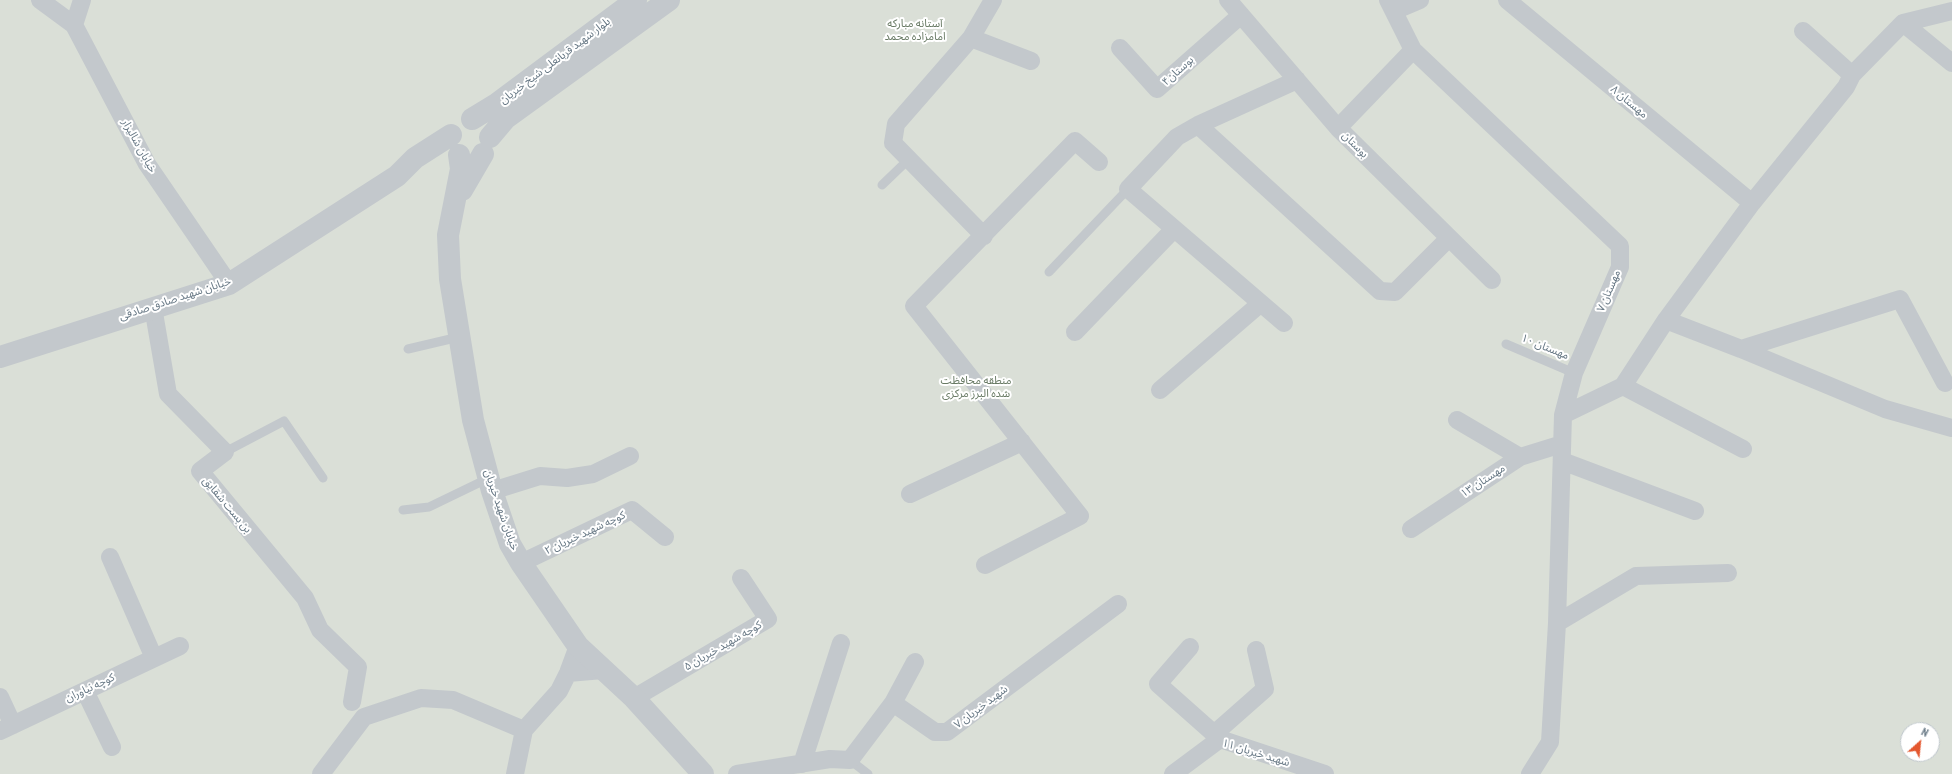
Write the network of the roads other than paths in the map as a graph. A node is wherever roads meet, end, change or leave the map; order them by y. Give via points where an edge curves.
1 (40, 0) edge
2 (82, 0) edge
3 (636, 0) edge
4 (668, 0) edge
5 (993, 0) edge
6 (1228, 0) edge
7 (1420, 0) edge
8 (1507, 0) edge
9 (1391, 6) edge
10 (1945, 8) edge
11 (1241, 15) junction
12 (1903, 23) junction
13 (74, 25) junction
14 (1803, 31) dead end
15 (971, 38) junction
16 (1120, 48) dead end
17 (1413, 50) junction
18 (583, 51) junction
19 (1031, 61) dead end
20 (1952, 63) edge
21 (1852, 75) junction
22 (1297, 80) junction
23 (472, 119) junction
24 (1198, 125) junction
25 (1338, 128) junction
26 (455, 146) junction
27 (486, 146) junction
28 (909, 159) junction
29 (1099, 162) dead end
30 (882, 185) dead end
31 (1128, 189) junction
32 (1752, 203) junction
33 (455, 204) junction
34 (1174, 229) junction
35 (984, 236) junction
36 (1449, 238) junction
37 (1049, 272) dead end
38 (1492, 280) dead end
39 (229, 284) junction
40 (1260, 303) junction
41 (154, 307) junction
42 (1666, 320) junction
43 (1284, 323) dead end
44 (1075, 332) dead end
45 (459, 337) junction
46 (1506, 344) dead end
47 (408, 349) dead end
48 (1741, 349) junction
49 (0, 357) edge
50 (1574, 373) junction
51 (1945, 383) dead end
52 (1623, 386) junction
53 (1160, 390) dead end
54 (1563, 415) junction
55 (1457, 420) dead end
56 (1952, 428) edge
57 (1022, 442) junction
58 (1743, 450) dead end
59 (226, 452) junction
60 (1562, 453) junction
61 (630, 456) dead end
62 (1520, 457) junction
63 (322, 478) dead end
64 (490, 485) junction
65 (910, 494) dead end
66 (403, 510) dead end
67 (1695, 511) dead end
68 (1410, 529) dead end
69 (665, 537) dead end
70 (110, 557) dead end
71 (521, 563) junction
72 (985, 565) dead end
73 (1728, 573) dead end
74 (740, 578) dead end
75 (1118, 604) dead end
76 (1556, 623) junction
77 (841, 643) dead end
78 (180, 646) dead end
79 (578, 646) junction
80 (1190, 647) dead end
81 (1256, 650) dead end
82 (154, 658) junction
83 (915, 662) dead end
84 (604, 670) junction
85 (568, 673) junction
86 (85, 691) junction
87 (0, 697) edge
88 (634, 698) junction
89 (352, 702) dead end
90 (893, 703) junction
91 (7, 728) edge
92 (524, 730) junction
93 (1217, 737) junction
94 (112, 747) dead end
95 (850, 760) junction
96 (802, 764) junction
97 (321, 774) edge
98 (515, 774) edge
99 (703, 774) edge
100 (737, 774) edge
101 (868, 774) edge
102 (1173, 774) edge
103 (1325, 774) edge
104 (1530, 774) edge

1 - 13 street
2 - 13 street
3 - 18 street, بلوار شهید قربانعلی شیخ خیریان
4 - 18 street
5 - 15 street
6 - 11 street, بوستان
7 - 9 street
8 - 32 street, مهستان ۸
9 - 17 street, مهستان ۷
10 - 12 street
11 - 16 street, بوستان۴ via 1157,89
11 - 22 street, بوستان
12 - 20 street
12 - 21 street
13 - 39 street, خیابان شالیزار via 147,164
14 - 21 street
15 - 19 street
15 - 28 street via 896,124 893,143
17 - 25 street
17 - 50 street, مهستان ۷ via 1620,246 1620,267
18 - 23 street, بلوار شهید قربانعلی شیخ خیریان
18 - 27 street via 506,118
21 - 32 street via 1846,87
22 - 24 street
22 - 25 street, بوستان
23 - 26 street via 461,122 453,129
23 - 27 street via 486,127
24 - 31 street via 1178,136
24 - 36 street via 1380,291 1394,292
25 - 36 street, بوستان
26 - 27 street via 471,158
26 - 33 street via 461,169
26 - 39 street, خیابان شهید صادق صادقی via 415,158 397,176
27 - 33 street
28 - 30 lane
28 - 35 street
29 - 35 street via 1075,141
31 - 34 street
31 - 37 lane
32 - 42 street
33 - 45 street, خیابان شهید خیریان via 448,235 450,279
34 - 40 street
34 - 44 street
35 - 57 street via 914,306
36 - 38 street, بوستان
39 - 41 street, خیابان شهید صادق صادقی
40 - 43 street
40 - 53 street
41 - 49 street, خیابان شهید صادق صادقی
41 - 59 street via 168,394
42 - 48 street
42 - 52 street
45 - 47 lane
45 - 64 street, خیابان شهید خیریان via 473,420
46 - 50 lane, مهستان ۱۰
48 - 51 street via 1900,299
48 - 56 street via 1885,408
50 - 54 street, مهستان ۷
52 - 54 street
52 - 58 street
54 - 60 street, مهستان ۷
55 - 62 street
57 - 65 street
57 - 72 street via 1080,516
59 - 63 lane via 284,421
59 - 89 street, بن بست شقایق via 200,471 305,598 320,630 358,667
60 - 62 street, مهستان ۱۳
60 - 67 street
60 - 76 street, مهستان ۷
61 - 64 street via 593,474 567,478 540,476
62 - 68 street, مهستان ۱۳
64 - 66 lane via 429,507
64 - 71 street, خیابان شهید خیریان via 510,544
69 - 71 street, کوچه شهید خیریان ۲ via 632,510
70 - 82 street
71 - 79 street, خیابان شهید خیریان
73 - 76 street via 1636,576
74 - 88 street, کوچه شهید خیریان ۵ via 768,619
75 - 90 street, شهید خیریان ۷ via 947,732 935,732
76 - 104 street via 1550,742
77 - 96 street
78 - 82 street, کوچه نیاوران
79 - 84 street, خیابان شهید خیریان
79 - 85 street
80 - 93 street via 1158,684
81 - 93 street via 1265,689
82 - 86 street, کوچه نیاوران
83 - 90 street
84 - 85 street
84 - 88 street, خیابان شهید خیریان
85 - 92 street via 559,691
86 - 91 street, کوچه نیاوران
86 - 94 street
87 - 91 street
88 - 99 street, خیابان شهید خیریان
90 - 95 street
92 - 97 street via 453,700 421,698 364,717
92 - 98 street
93 - 102 street, شهید خیریان ۱۱
93 - 103 street, شهید خیریان ۱۱
95 - 96 street via 830,759
95 - 101 lane
96 - 100 street

